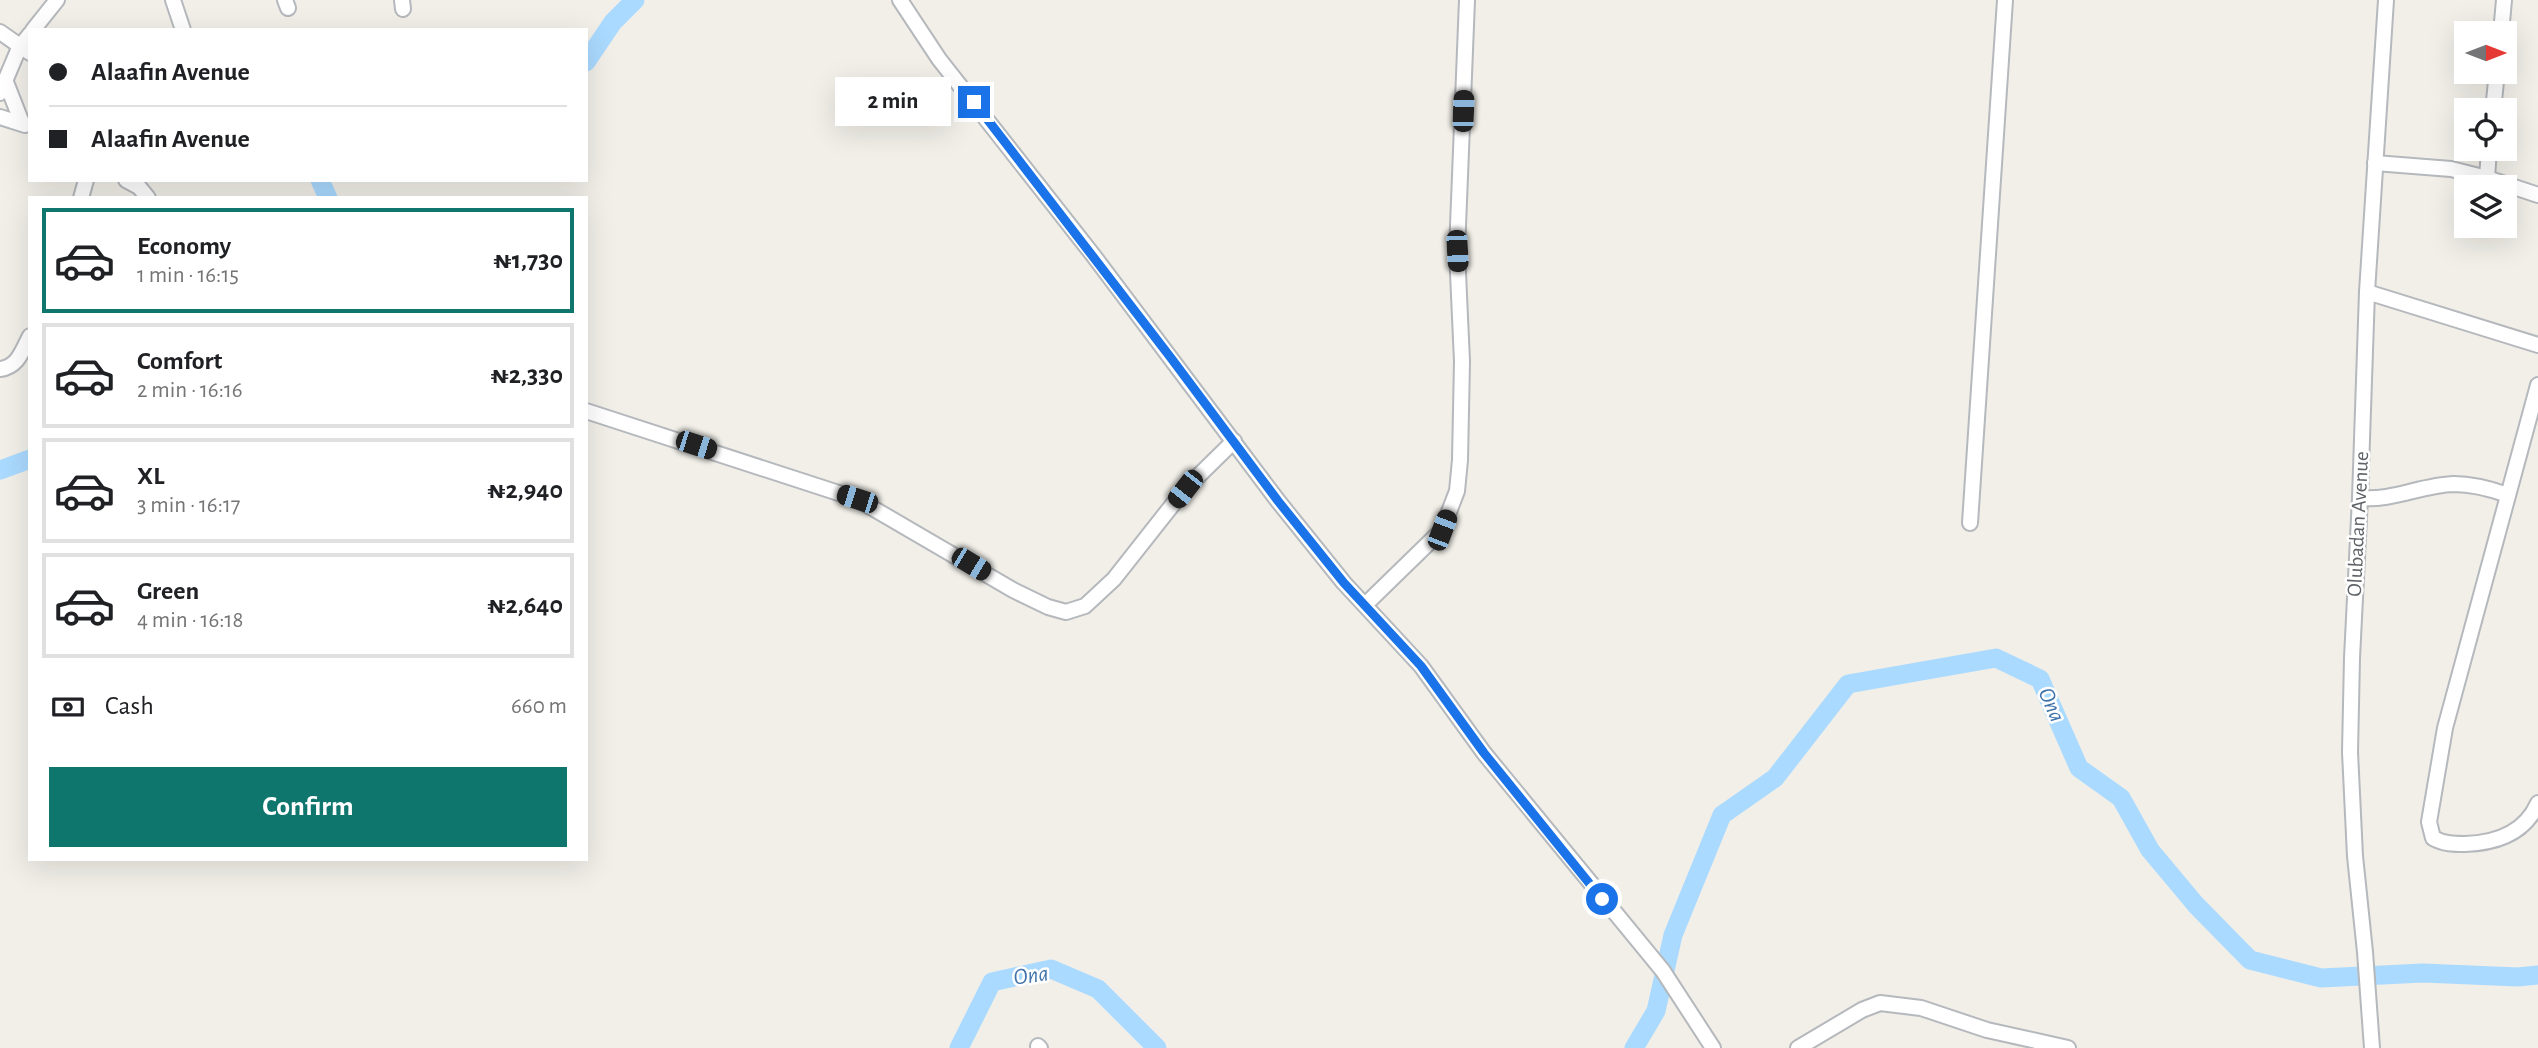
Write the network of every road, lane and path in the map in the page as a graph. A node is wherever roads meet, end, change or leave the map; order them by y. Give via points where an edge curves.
1 (57, 0) edge
2 (173, 0) edge
3 (900, 0) edge
4 (1467, 0) edge
5 (2005, 0) edge
6 (2386, 0) edge
7 (2504, 0) edge
8 (2502, 21) edge
9 (35, 28) edge
10 (182, 28) edge
11 (0, 32) edge
12 (25, 50) edge
13 (3, 88) edge
14 (0, 117) edge
15 (26, 125) edge
16 (2375, 163) junction
17 (2475, 175) edge
18 (129, 182) edge
19 (2517, 188) edge
20 (2538, 195) edge
21 (146, 196) edge
22 (2367, 292) junction
23 (28, 340) edge
24 (2538, 345) edge
25 (0, 369) edge
26 (2538, 385) edge
27 (588, 412) edge
28 (1234, 441) junction
29 (2508, 495) junction
30 (2361, 498) junction
31 (1970, 523) dead end
32 (1366, 604) junction
33 (2538, 803) edge
34 (1713, 1048) edge
35 (1798, 1048) edge
36 (2068, 1048) edge
37 (2372, 1048) edge

1 - 9 street
2 - 10 street
3 - 28 street via 939,59
4 - 32 street via 1457,251 1462,361 1457,491 1442,530
5 - 31 street
6 - 16 street, Olubadan Avenue
7 - 8 street
11 - 12 street
12 - 13 street
13 - 15 street
14 - 15 street
16 - 17 street
16 - 22 street, Olubadan Avenue
18 - 21 street
19 - 20 street
22 - 24 street
22 - 30 street, Olubadan Avenue
23 - 25 street via 14,365
26 - 29 street
27 - 28 street via 857,499 1013,590 1066,612 1096,598 1185,489
28 - 32 street via 1344,583
29 - 30 street via 2453,484 2391,498
29 - 33 street via 2442,740 2430,832 2448,844 2492,841 2516,831
30 - 37 street, Olubadan Avenue via 2350,752
32 - 34 street via 1421,666 1484,753 1663,971
35 - 36 street via 1880,1003 1921,1008 1987,1030

